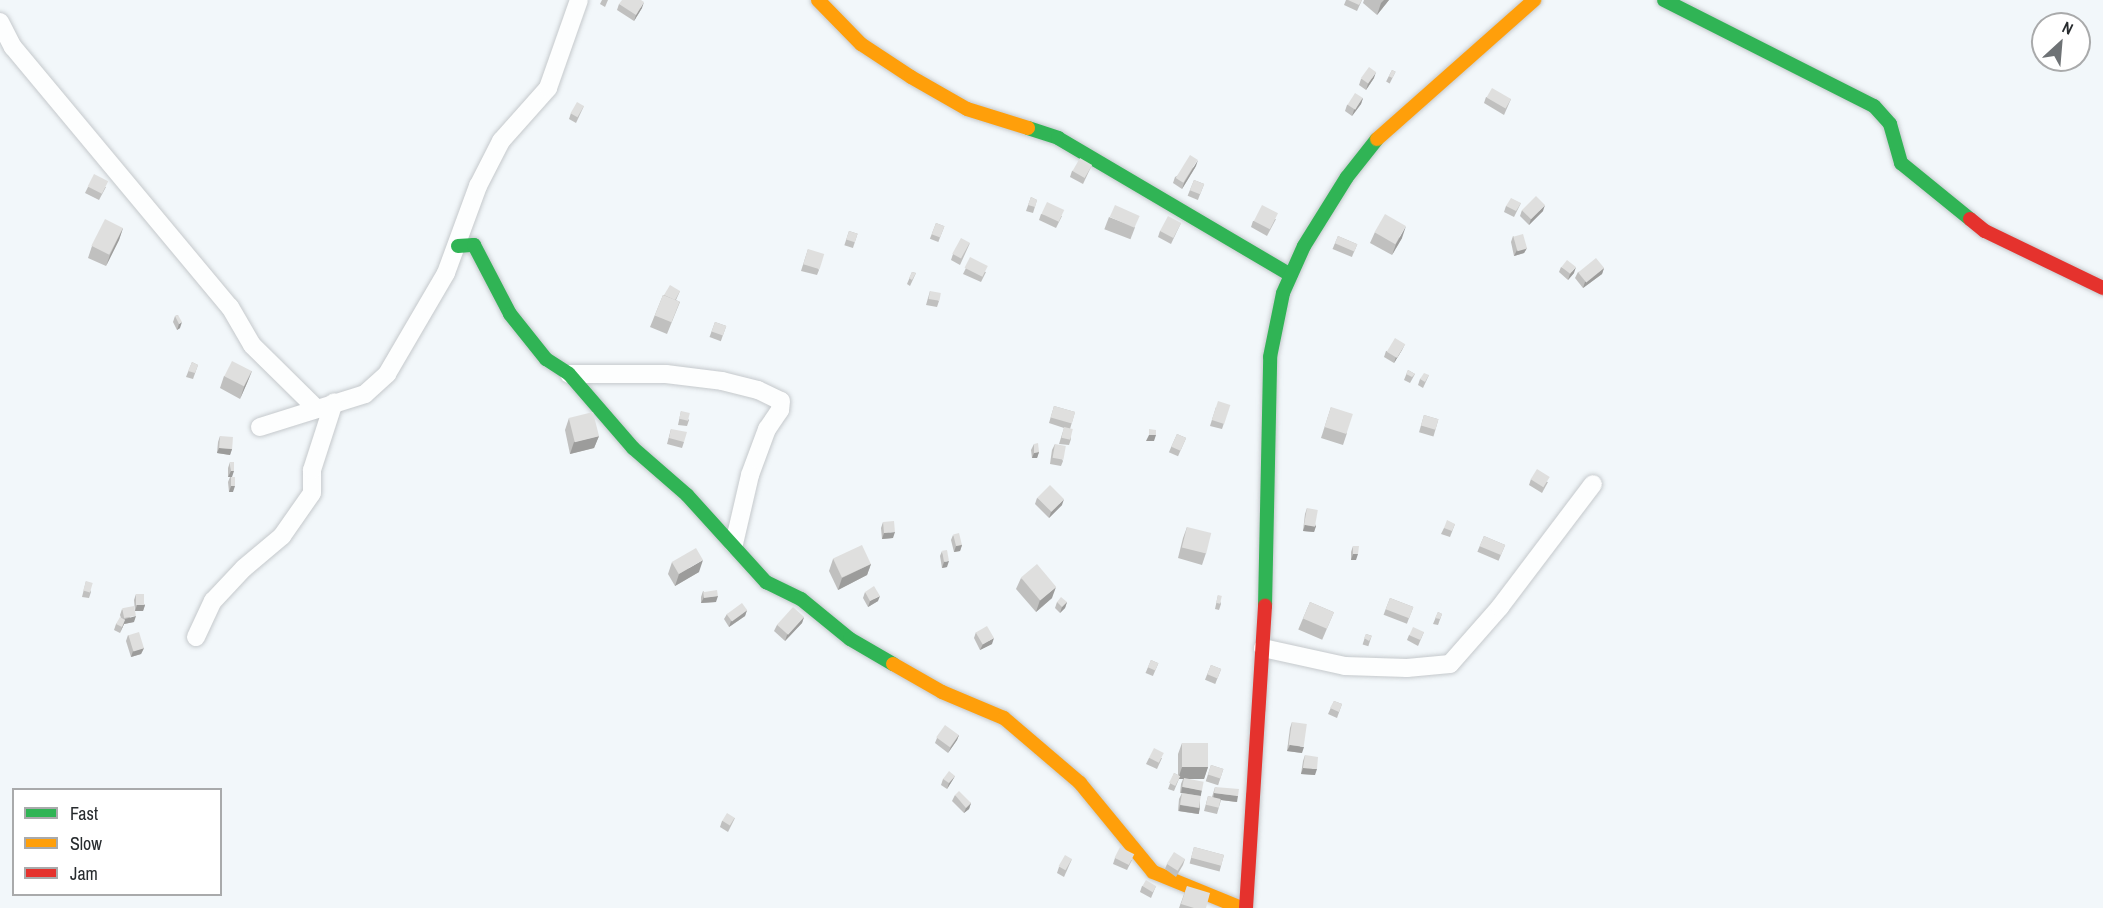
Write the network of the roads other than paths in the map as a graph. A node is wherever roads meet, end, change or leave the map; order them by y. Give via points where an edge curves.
1 (579, 0) edge
2 (818, 0) edge
3 (1534, 0) edge
4 (1664, 0) edge
5 (0, 22) edge
6 (458, 246) junction
7 (1291, 275) junction
8 (2103, 288) edge
9 (569, 374) junction
10 (334, 402) junction
11 (317, 409) junction
12 (260, 427) dead end
13 (1593, 484) dead end
14 (734, 544) junction
15 (196, 637) dead end
16 (1263, 648) junction
17 (1241, 908) edge
18 (1246, 908) edge

1 - 6 street via 548,88 501,141 478,186
2 - 7 street via 861,44 911,77 967,109 1058,138
3 - 7 street via 1378,137 1347,177 1304,246
4 - 8 street via 1874,106 1890,124 1900,163 1985,231
5 - 11 street via 13,46 230,307 252,345
6 - 9 street via 474,245 510,314 546,358
6 - 10 street via 387,374 365,394
7 - 16 street via 1283,293 1270,357
9 - 14 street via 633,448 687,495
9 - 14 street via 666,374 723,381 781,401 750,475
10 - 11 street
10 - 15 street via 312,470 312,493 282,536 213,601
11 - 12 street
13 - 16 street via 1500,607 1450,664 1407,668 1346,666
14 - 17 street via 766,582 801,600 850,639 942,692 1004,718 1017,728 1080,783 1153,872
16 - 18 street

